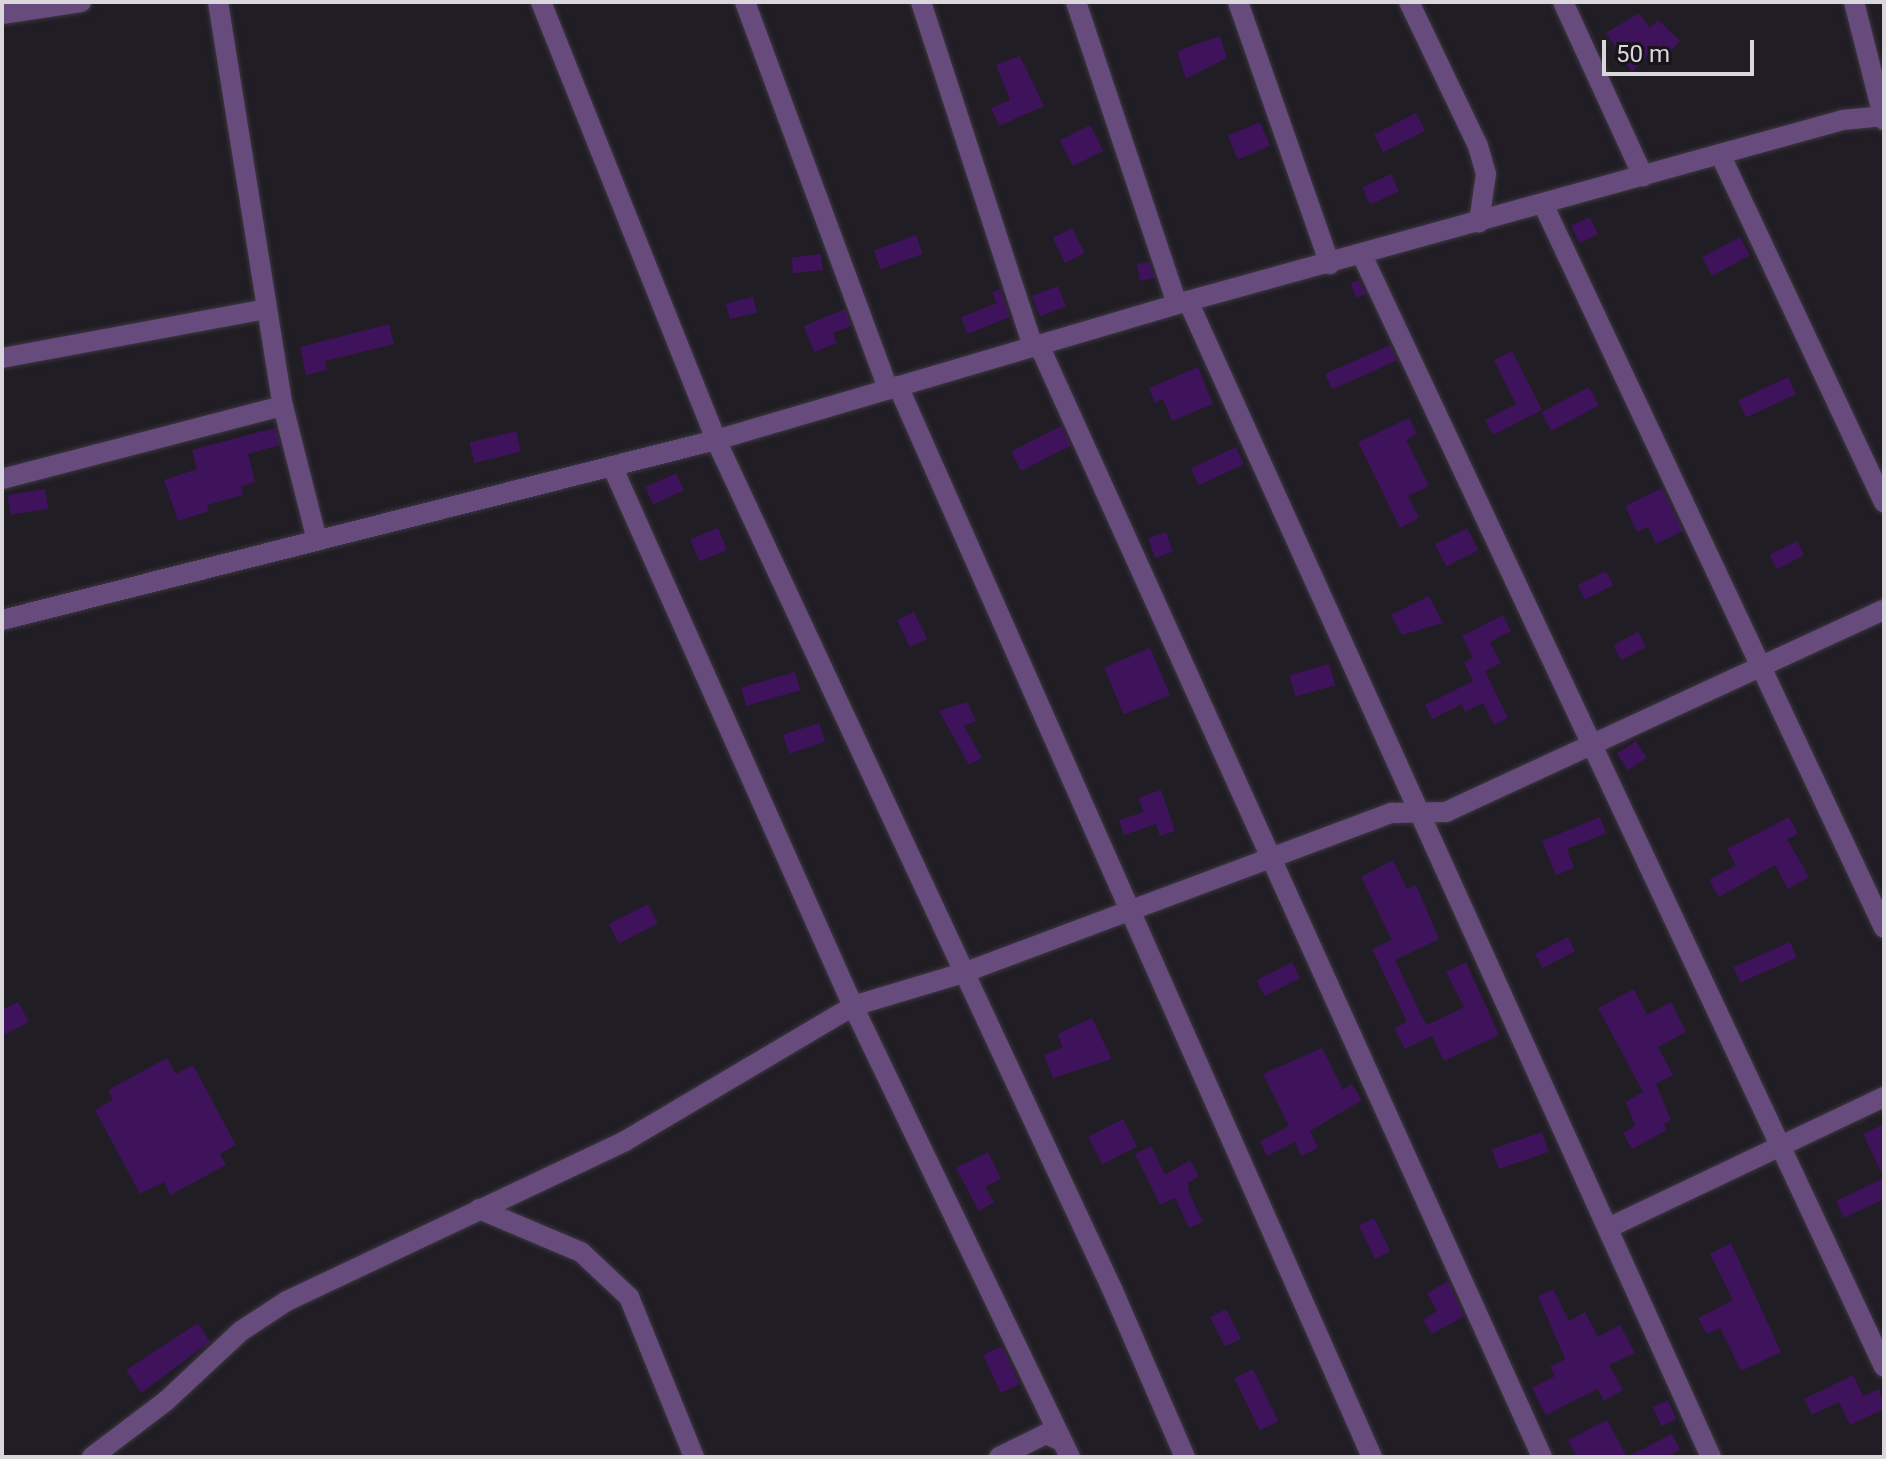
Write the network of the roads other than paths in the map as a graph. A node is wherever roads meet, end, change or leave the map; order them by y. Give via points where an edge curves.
1 (218, 2) edge
2 (541, 2) edge
3 (745, 2) edge
4 (921, 2) edge
5 (1076, 2) edge
6 (1238, 2) edge
7 (1409, 2) edge
8 (1563, 2) edge
9 (1854, 2) edge
10 (70, 3) edge
11 (2, 14) edge
12 (1883, 117) edge
13 (1720, 154) junction
14 (1643, 176) junction
15 (1543, 204) junction
16 (1479, 222) junction
17 (1362, 255) junction
18 (1330, 264) junction
19 (1183, 303) junction
20 (266, 309) junction
21 (1036, 346) junction
22 (2, 358) edge
23 (893, 388) junction
24 (283, 406) junction
25 (716, 440) junction
26 (612, 466) junction
27 (2, 479) edge
28 (1884, 502) edge
29 (317, 540) junction
30 (1884, 610) edge
31 (2, 620) edge
32 (1762, 670) junction
33 (1594, 745) junction
34 (1419, 812) junction
35 (1271, 856) junction
36 (1126, 908) junction
37 (1884, 928) edge
38 (963, 973) junction
39 (853, 1006) junction
40 (1884, 1097) edge
41 (1781, 1142) junction
42 (479, 1209) junction
43 (1608, 1228) junction
44 (1884, 1367) edge
45 (1065, 1449) edge
46 (92, 1457) edge
47 (694, 1457) edge
48 (999, 1457) edge
49 (1185, 1457) edge
50 (1372, 1457) edge
51 (1542, 1457) edge
52 (1711, 1457) edge

1 - 20 street
2 - 25 street
3 - 23 street
4 - 21 street
5 - 19 street
6 - 18 street
7 - 16 street via 1478,146 1486,174
8 - 14 street
9 - 12 street
10 - 11 street
12 - 13 street via 1843,120
13 - 14 street
13 - 28 street
14 - 15 street
15 - 16 street
15 - 32 street
16 - 17 street
17 - 18 street
17 - 33 street
18 - 19 street
19 - 21 street
19 - 34 street
20 - 22 street
20 - 24 street
21 - 23 street
21 - 35 street
23 - 25 street
23 - 36 street
24 - 27 street
24 - 29 street
25 - 26 street
25 - 38 street
26 - 29 street
26 - 39 street
29 - 31 street
30 - 32 street
32 - 33 street
32 - 37 street
33 - 34 street via 1446,812
33 - 41 street
34 - 35 street via 1392,813
34 - 43 street
35 - 36 street
35 - 51 street
36 - 38 street
36 - 50 street
38 - 39 street
38 - 49 street
39 - 42 street via 625,1141
39 - 45 street
40 - 41 street
41 - 43 street
41 - 44 street
42 - 46 street via 287,1301 241,1331 167,1400
42 - 47 street via 581,1252 629,1297
43 - 52 street
45 - 48 street via 1046,1434

